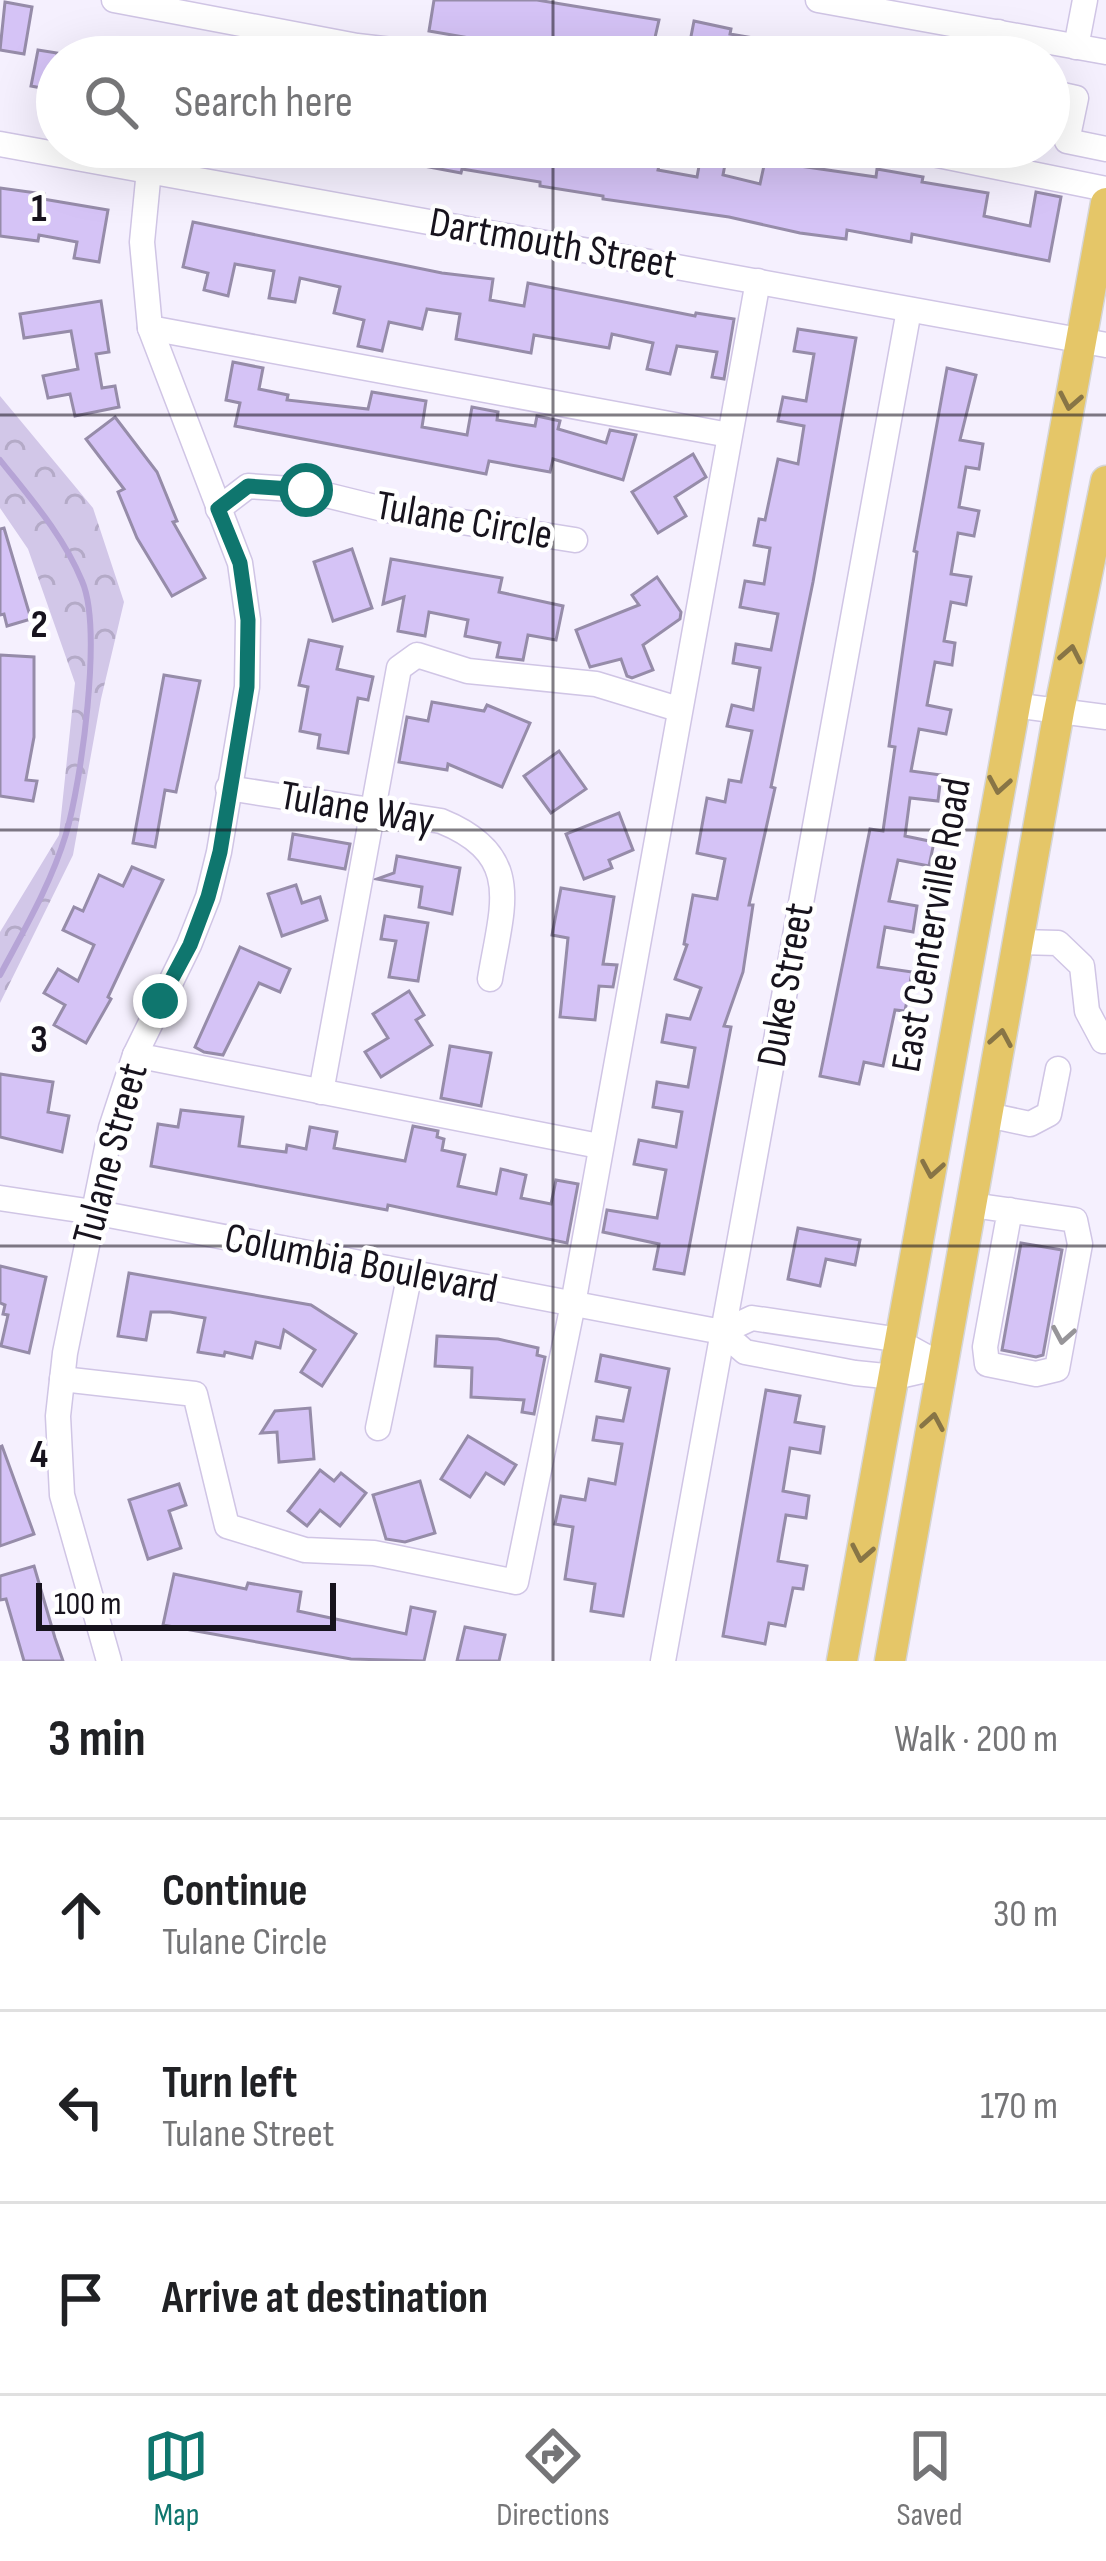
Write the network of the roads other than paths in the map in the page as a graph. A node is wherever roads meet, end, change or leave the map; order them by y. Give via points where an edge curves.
1 (114, 0) edge
2 (818, 0) edge
3 (981, 0) edge
4 (1085, 0) edge
5 (304, 36) edge
6 (975, 36) edge
7 (987, 36) edge
8 (1070, 46) edge
9 (1076, 47) junction
10 (1106, 52) edge
11 (1070, 97) edge
12 (1070, 124) edge
13 (1070, 142) edge
14 (0, 144) edge
15 (1106, 149) edge
16 (36, 150) edge
17 (138, 168) edge
18 (1011, 168) edge
19 (149, 170) junction
20 (1106, 189) edge
21 (1106, 203) edge
22 (758, 281) junction
23 (909, 310) junction
24 (150, 328) junction
25 (1094, 343) edge
26 (729, 435) junction
27 (1106, 481) edge
28 (218, 509) junction
29 (575, 540) dead end
30 (1100, 543) edge
31 (1013, 705) junction
32 (678, 709) junction
33 (1059, 711) junction
34 (1106, 717) edge
35 (228, 788) junction
36 (373, 811) junction
37 (1018, 942) junction
38 (490, 979) dead end
39 (1103, 1040) dead end
40 (135, 1055) junction
41 (1058, 1069) dead end
42 (321, 1092) junction
43 (988, 1115) junction
44 (599, 1146) junction
45 (0, 1198) edge
46 (972, 1205) junction
47 (1010, 1210) junction
48 (93, 1212) junction
49 (410, 1273) junction
50 (955, 1299) junction
51 (573, 1304) junction
52 (992, 1305) junction
53 (722, 1332) junction
54 (902, 1341) junction
55 (943, 1366) junction
56 (896, 1377) junction
57 (62, 1379) junction
58 (378, 1428) dead end
59 (109, 1661) edge
60 (663, 1661) edge
61 (842, 1661) edge
62 (890, 1661) edge

1 - 5 street
2 - 6 street
3 - 7 street
4 - 9 street
8 - 9 street
9 - 10 street
11 - 12 street via 1076,98
13 - 15 street
14 - 16 street, Dartmouth Street
17 - 19 street, Dartmouth Street
18 - 20 street
19 - 22 street, Dartmouth Street
19 - 24 street, Tulane Street via 142,242
21 - 25 main road, East Centerville Road
22 - 23 street, Dartmouth Street
22 - 26 street
23 - 25 street, Dartmouth Street
23 - 53 street, Duke Street
24 - 26 street
24 - 28 street, Tulane Street
25 -> 31 main road, East Centerville Road
26 - 32 street
27 - 30 main road, East Centerville Road
28 - 29 street, Tulane Circle via 248,486 306,490
28 - 35 street, Tulane Street via 240,563 248,620 247,687
33 -> 30 main road, East Centerville Road
31 - 33 street
31 -> 54 main road, East Centerville Road
32 - 36 street via 596,684 468,671 417,655 399,668
32 - 44 street
33 - 34 street
33 - 37 main road, East Centerville Road
35 - 36 street, Tulane Way
35 - 40 street, Tulane Street via 208,897
36 - 38 street, Tulane Way via 473,834 497,866 504,893
36 - 42 street
37 - 39 street via 1058,944 1082,966 1087,1011
43 -> 37 main road, East Centerville Road
40 - 42 street
40 - 48 street, Tulane Street
41 - 43 street via 1049,1114 1030,1124
42 - 44 street
43 - 46 main road, East Centerville Road
44 - 51 street
45 - 48 street, Columbia Boulevard
46 - 47 street
46 - 50 main road, East Centerville Road
47 - 52 street
47 -> 52 street via 1075,1220 1080,1244 1057,1369 1036,1374 987,1364
48 - 49 street, Columbia Boulevard
48 - 57 street, Tulane Street
49 - 51 street, Columbia Boulevard
49 - 58 street
50 - 52 street
50 - 55 main road, East Centerville Road
51 - 53 street, Columbia Boulevard
51 - 57 street via 516,1582 374,1553 305,1550 227,1526 195,1394
53 - 54 street, Columbia Boulevard via 752,1318
53 - 56 street, Columbia Boulevard via 745,1352
53 - 60 street, Duke Street
54 - 55 street, Columbia Boulevard
54 - 56 main road, East Centerville Road
55 - 56 street, Columbia Boulevard
62 -> 55 main road, East Centerville Road
56 -> 61 main road, East Centerville Road
57 - 59 street, Tulane Street via 62,1495

